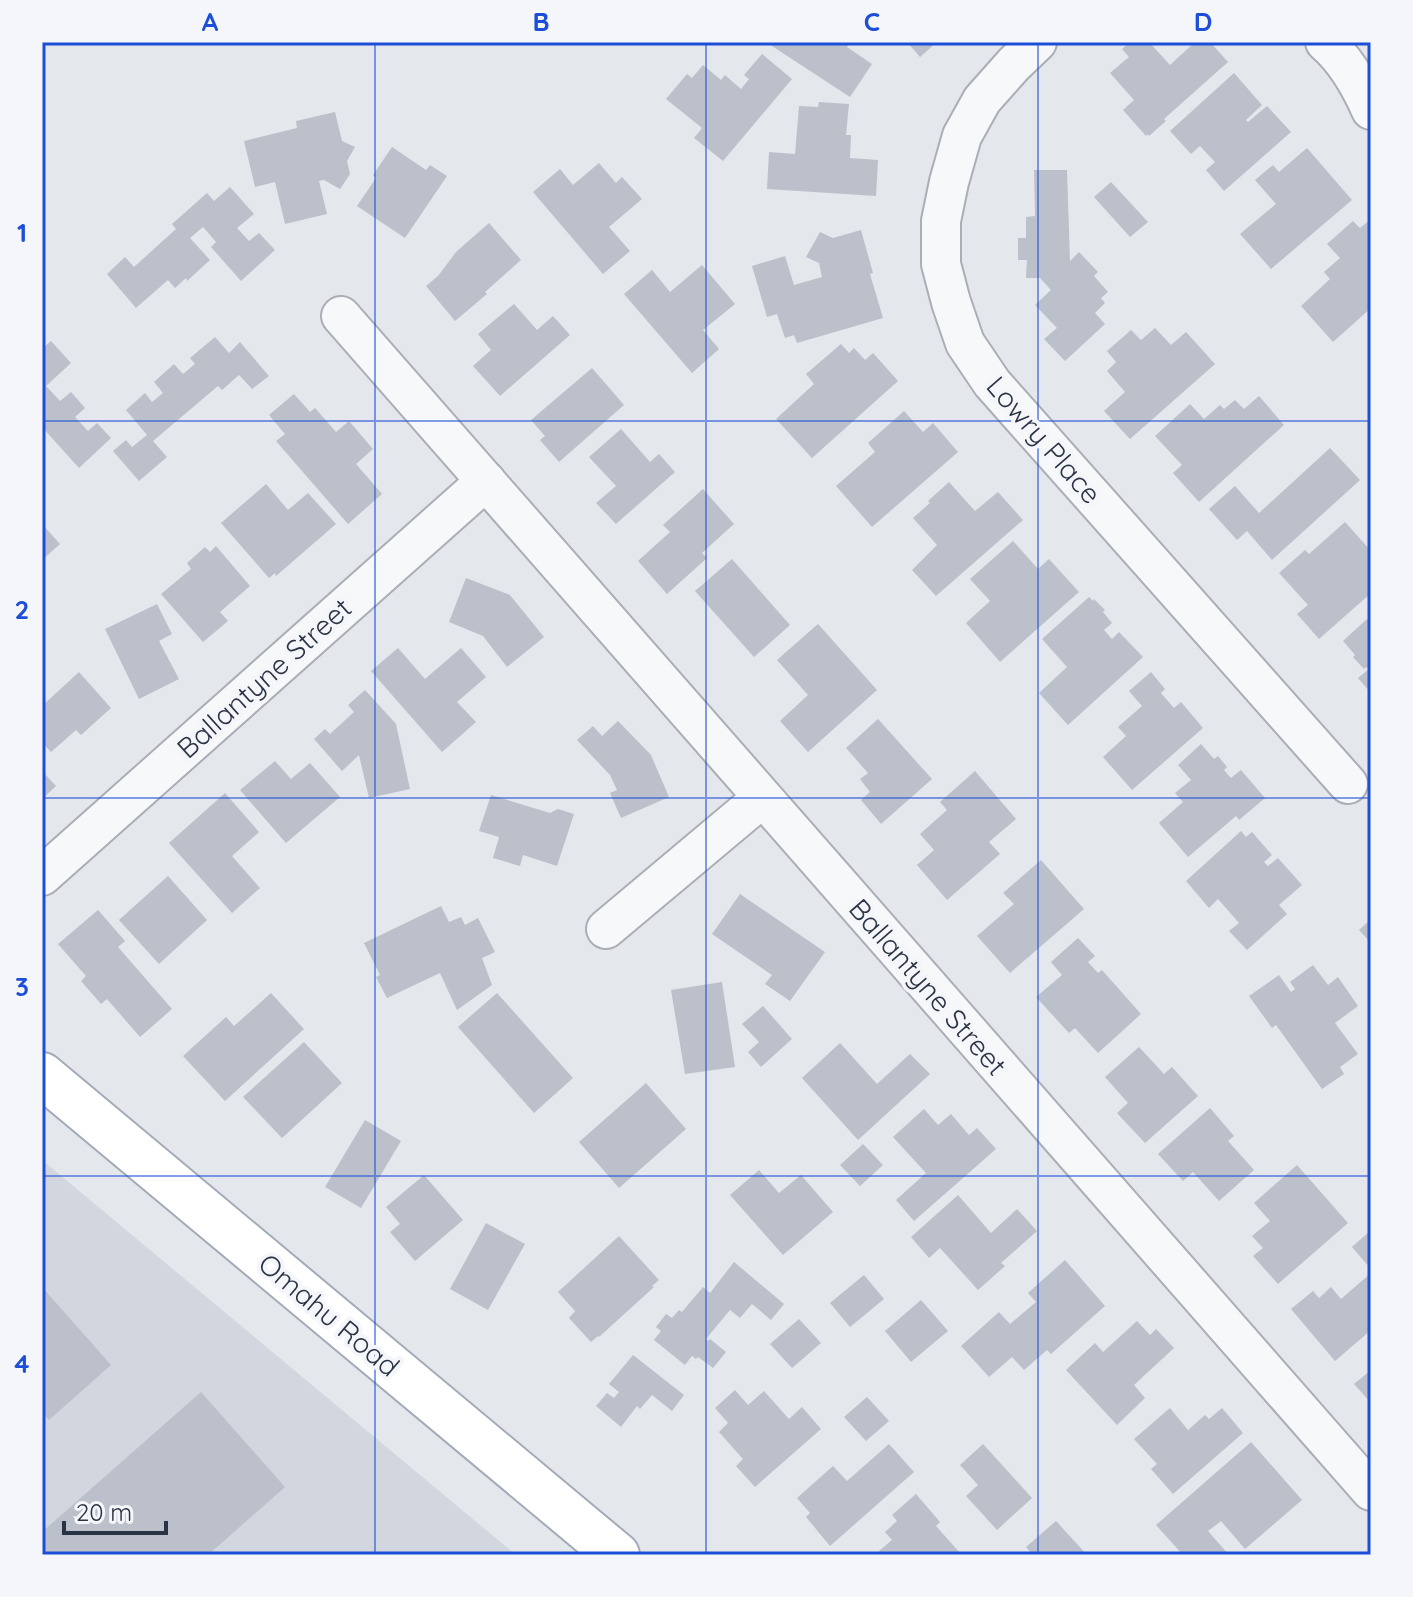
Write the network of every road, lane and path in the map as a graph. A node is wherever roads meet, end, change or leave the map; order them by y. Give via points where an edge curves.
1 (1037, 42) edge
2 (1325, 42) edge
3 (1371, 110) edge
4 (341, 316) dead end
5 (486, 481) junction
6 (1348, 784) dead end
7 (762, 798) junction
8 (42, 876) edge
9 (606, 929) dead end
10 (42, 1075) edge
11 (1371, 1491) edge
12 (617, 1555) edge

1 - 6 street, Lowry Place via 982,100 962,136 949,182 941,221 941,264 965,343 992,383
2 - 3 street via 1359,84
4 - 5 street, Ballantyne Street
5 - 7 street, Ballantyne Street
5 - 8 street, Ballantyne Street
7 - 9 street
7 - 11 street, Ballantyne Street
10 - 12 main road, Omahu Road

